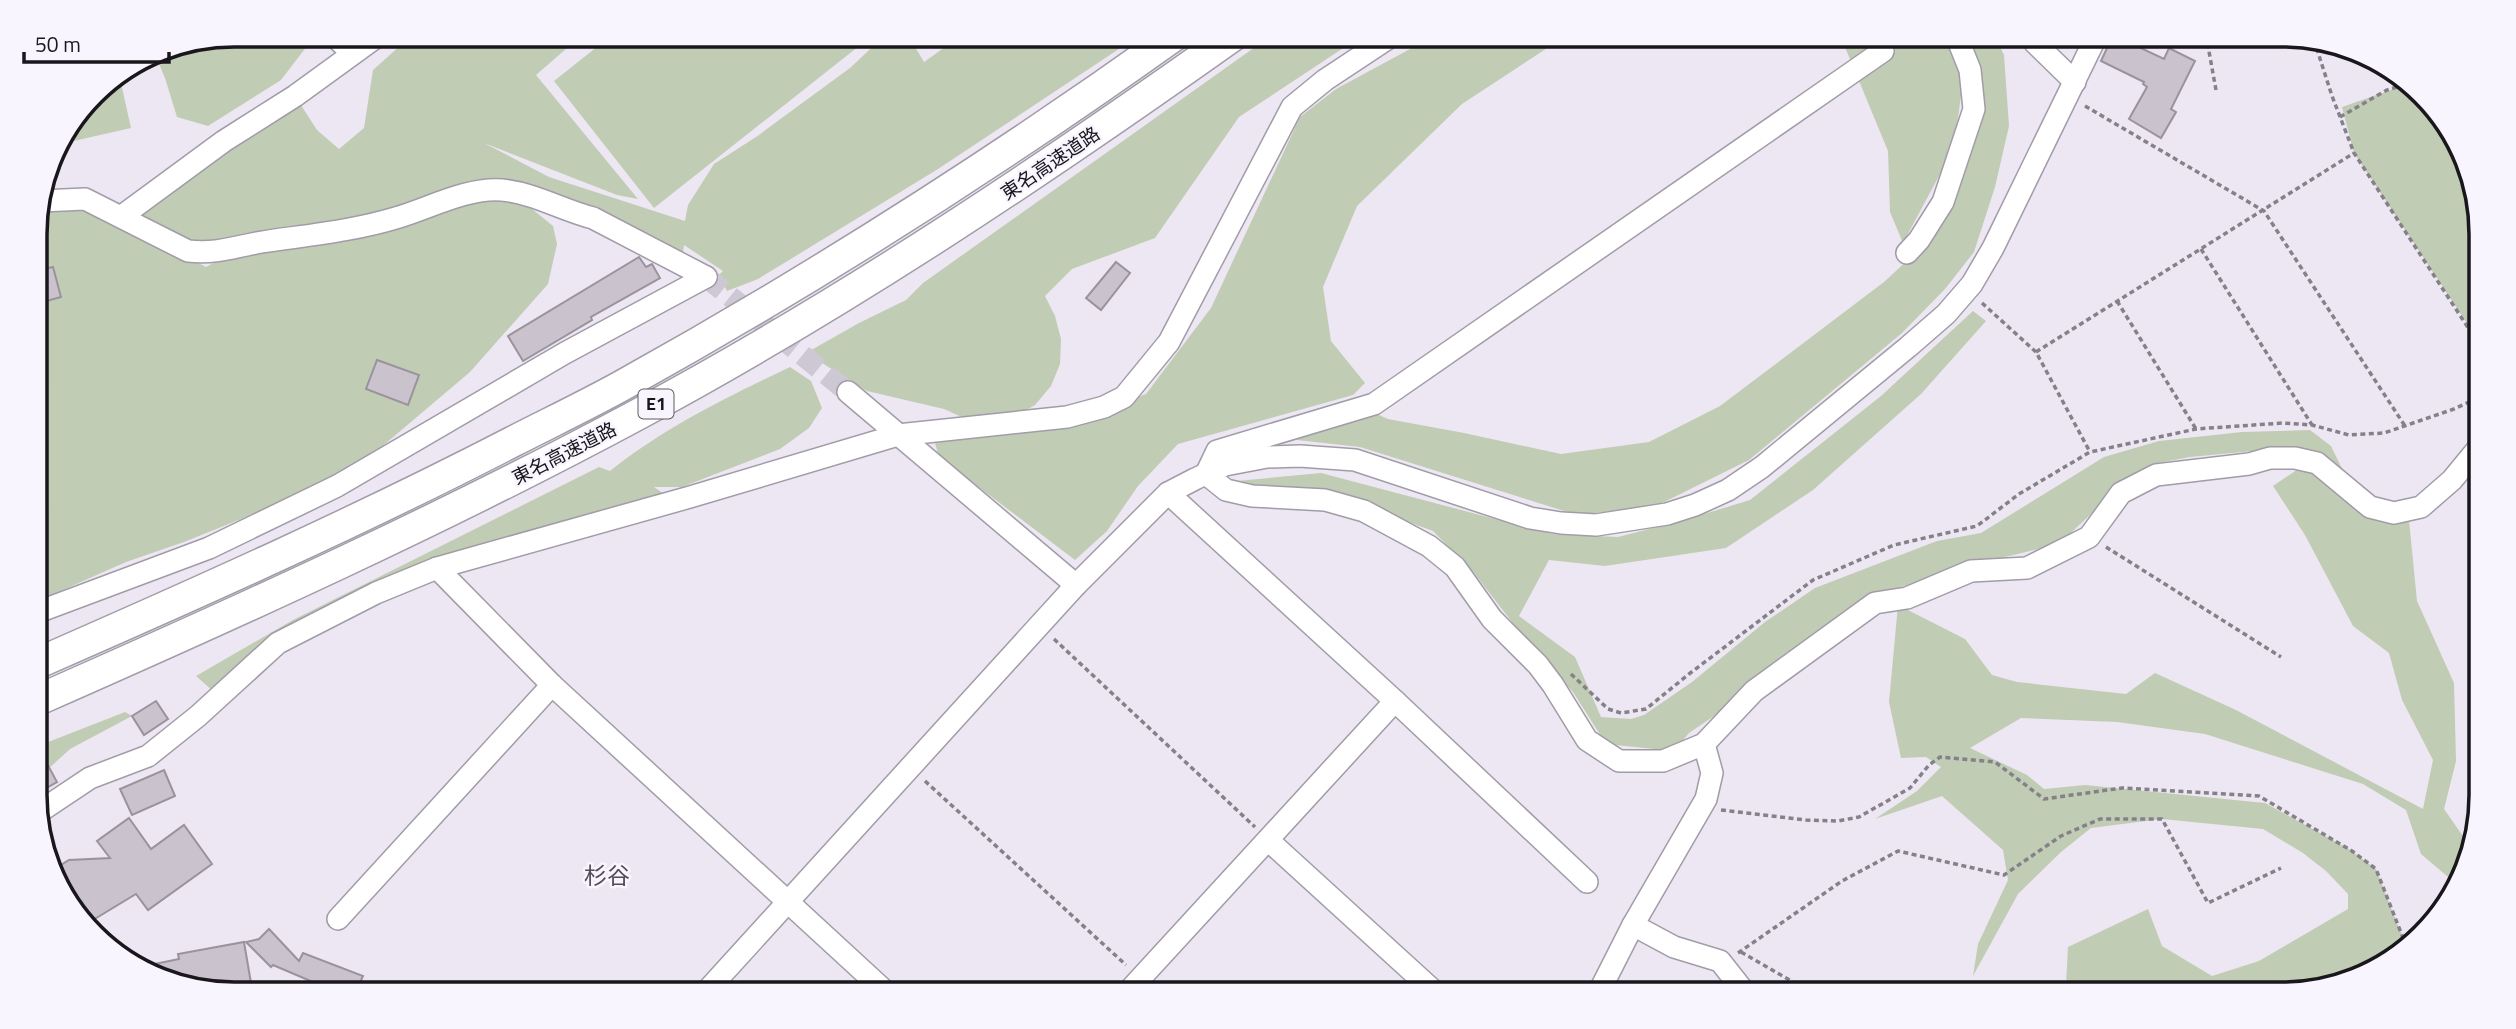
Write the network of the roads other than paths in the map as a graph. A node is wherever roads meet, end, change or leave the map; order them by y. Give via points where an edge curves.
1 (346, 47) edge
2 (361, 47) edge
3 (1158, 47) edge
4 (1217, 47) edge
5 (1375, 47) edge
6 (1961, 47) edge
7 (2038, 47) edge
8 (2091, 47) edge
9 (1883, 51) dead end
10 (352, 53) junction
11 (2071, 89) junction
12 (51, 201) edge
13 (122, 216) junction
14 (1907, 253) dead end
15 (848, 392) tunnel mouth
16 (898, 435) junction
17 (2469, 459) edge
18 (1206, 474) junction
19 (1168, 493) junction
20 (437, 568) junction
21 (1076, 585) junction
22 (47, 609) edge
23 (47, 659) edge
24 (552, 685) junction
25 (47, 696) edge
26 (1395, 701) junction
27 (1704, 744) junction
28 (48, 806) edge
29 (1268, 840) junction
30 (1587, 882) dead end
31 (789, 902) junction
32 (338, 919) dead end
33 (1633, 925) junction
34 (1423, 981) edge
35 (1604, 981) edge
36 (1736, 981) edge
37 (715, 982) edge
38 (875, 982) edge
39 (1137, 982) edge

1 - 10 street
2 - 10 street
3 - 23 highway, 東名高速道路 / E1 via 930,203 777,298 620,387 402,498
4 - 25 highway, 東名高速道路 / E1 via 948,231 794,326 636,415 405,533
5 - 16 street via 1292,107 1169,342 1124,397 1067,418
6 - 14 street via 1970,70 1974,109 1942,202
7 - 11 street
8 - 11 street
9 - 18 street via 1374,404 1217,451
10 - 13 street
11 - 18 street via 1993,248 1967,290 1908,347 1728,490 1667,514 1596,525 1530,518 1355,460 1267,457 1225,465
12 - 13 street via 85,199
13 - 22 street via 188,251 224,252 339,232 453,197 500,190 593,218 706,277 337,486 209,548
15 - 16 street
16 - 20 street
16 - 21 street
17 - 27 street via 2421,507 2394,513 2370,507 2317,463 2295,458 2156,475 2121,494 2089,537 2027,568 1971,571 1907,598 1875,603 1754,691
18 - 19 street
18 - 27 street via 1226,490 1325,500 1364,511 1429,545 1455,567 1492,619 1538,665 1587,740 1619,761 1663,761
19 - 21 street
19 - 26 street
20 - 24 street
20 - 28 street via 278,643 148,756 90,778
21 - 31 street
24 - 31 street
24 - 32 street
26 - 29 street
26 - 30 street
27 - 33 street via 1712,773 1706,799
29 - 34 street
29 - 39 street
31 - 37 street
31 - 38 street
33 - 35 street
33 - 36 street via 1674,947 1720,961

